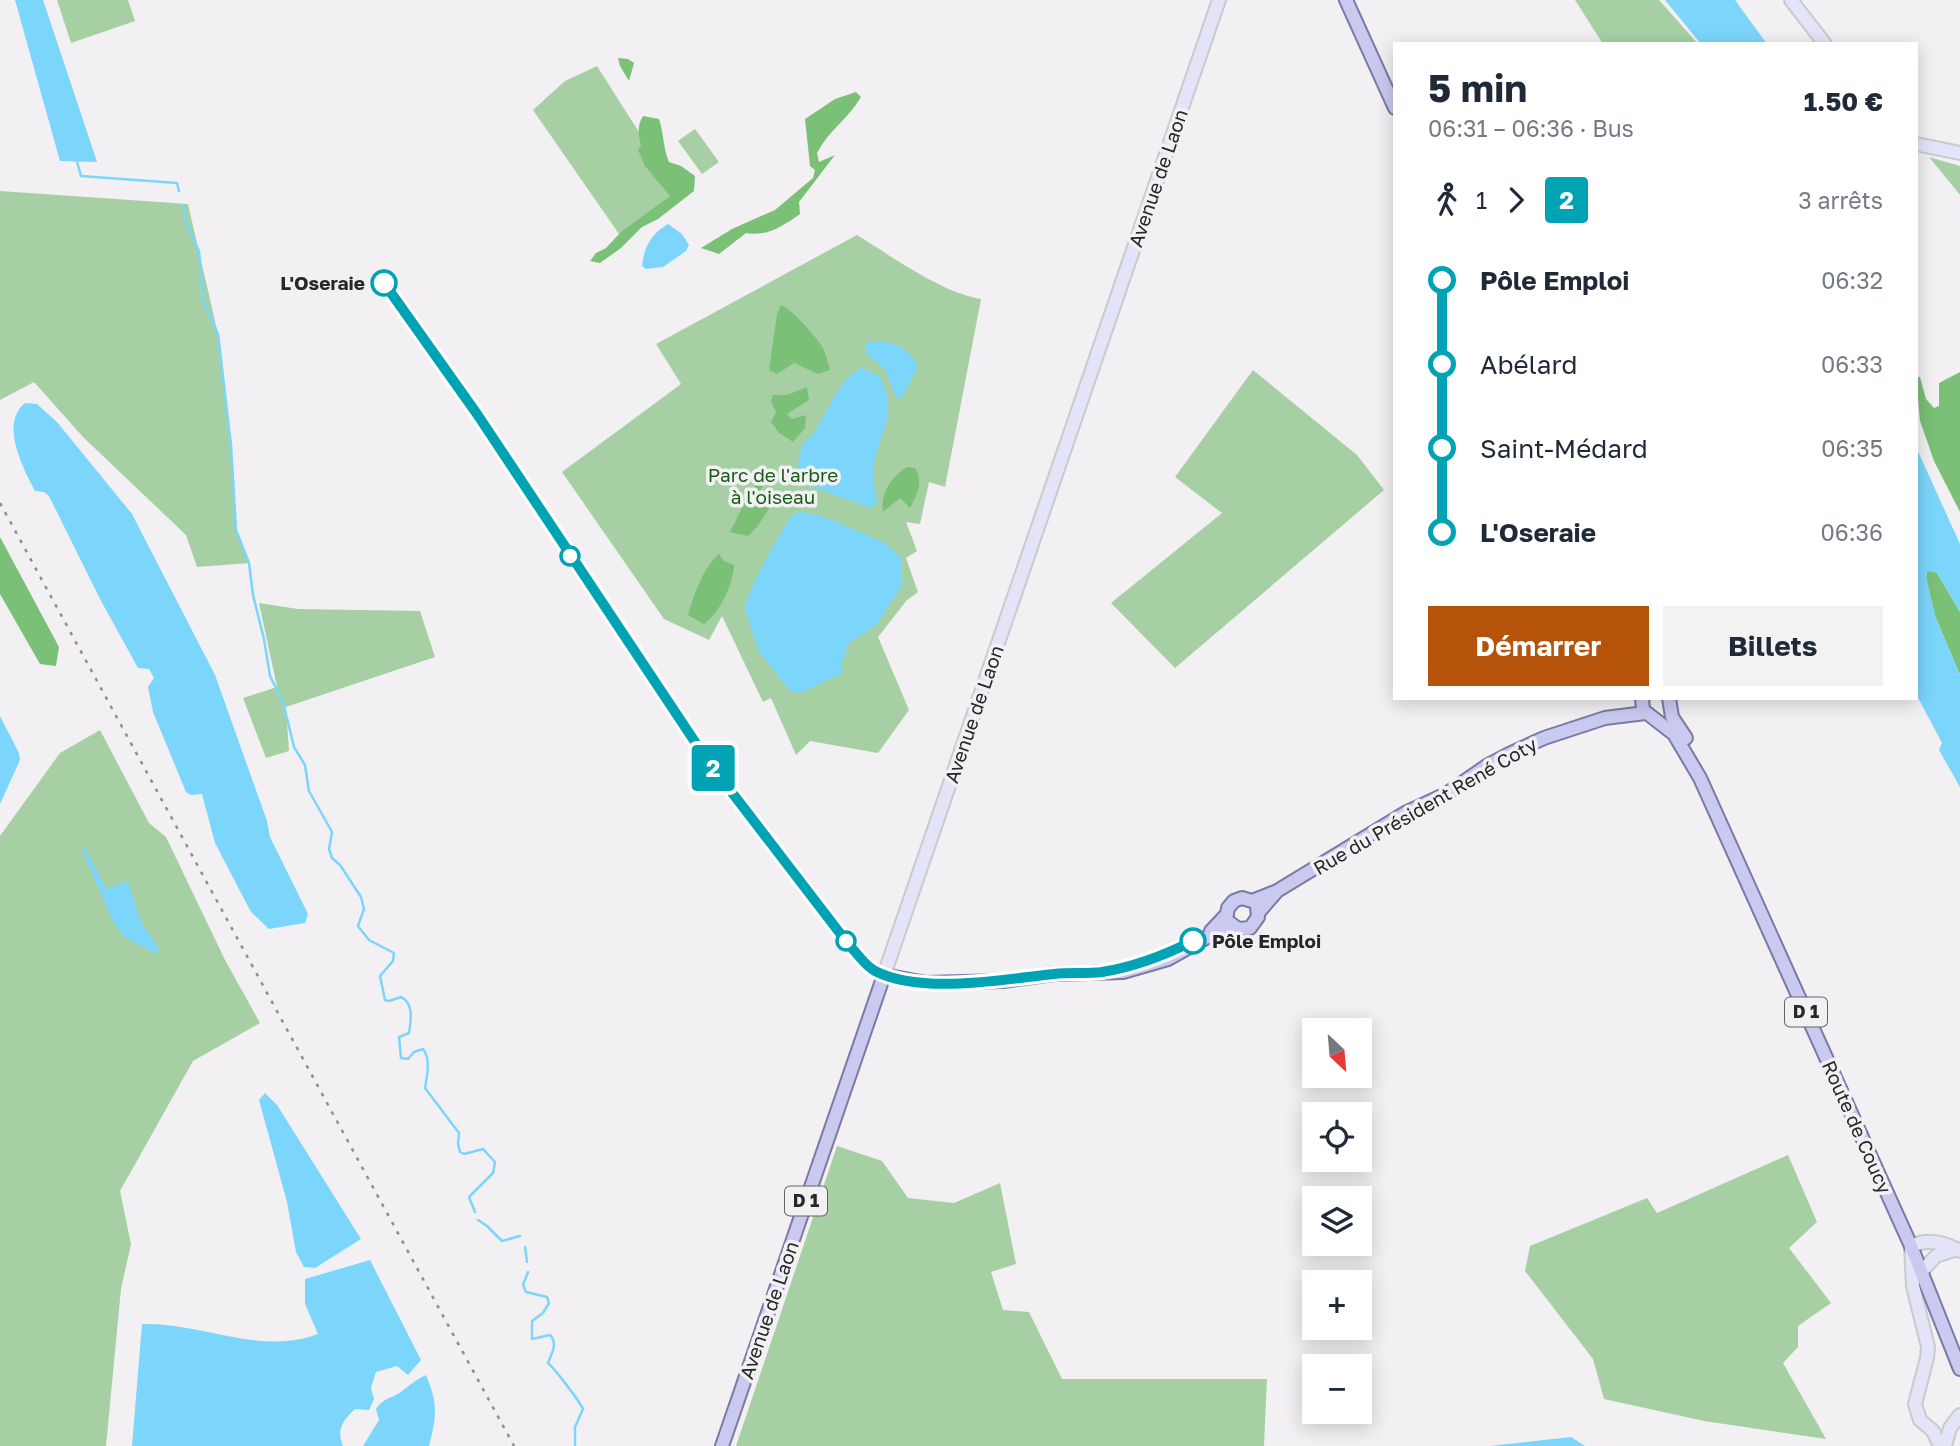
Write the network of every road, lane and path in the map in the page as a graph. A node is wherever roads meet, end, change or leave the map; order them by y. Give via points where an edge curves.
1 (1219, 0) edge
2 (1346, 0) edge
3 (1791, 0) edge
4 (1823, 42) edge
5 (1393, 104) edge
6 (1918, 144) edge
7 (1960, 153) edge
8 (1669, 702) edge
9 (1646, 707) edge
10 (1700, 778) junction
11 (1255, 907) junction
12 (1227, 915) junction
13 (1234, 927) junction
14 (1103, 972) junction
15 (884, 975) junction
16 (1911, 1246) junction
17 (1959, 1250) edge
18 (1922, 1271) junction
19 (1960, 1369) edge
20 (1960, 1415) edge
21 (1950, 1428) junction
22 (1933, 1431) junction
23 (722, 1446) edge
24 (1942, 1446) edge

1 - 15 main road, Avenue de Laon
2 - 5 main road
3 - 4 main road
6 - 7 main road
8 - 9 main road, Rue du Président René Coty via 1664,714
8 - 10 main road, Route de Coucy
9 - 10 main road, Route de Coucy via 1674,734
9 - 11 main road, Rue du Président René Coty via 1544,738 1488,765
10 - 16 main road, Route de Coucy / D 1
11 - 12 main road via 1237,899
11 - 13 main road via 1256,921 1250,928
12 - 13 main road
12 - 14 main road via 1217,927 1179,948
13 - 14 main road via 1155,964
14 - 15 main road via 926,984
15 - 23 main road, Avenue de Laon / D 1
16 - 17 main road via 1925,1241
16 - 18 main road, D 1
16 - 22 main road via 1913,1286 1928,1346 1915,1404 1920,1420
17 - 18 main road via 1936,1256
18 - 19 main road, D 1
20 - 21 main road
21 - 22 main road
21 - 24 main road
22 - 24 main road

